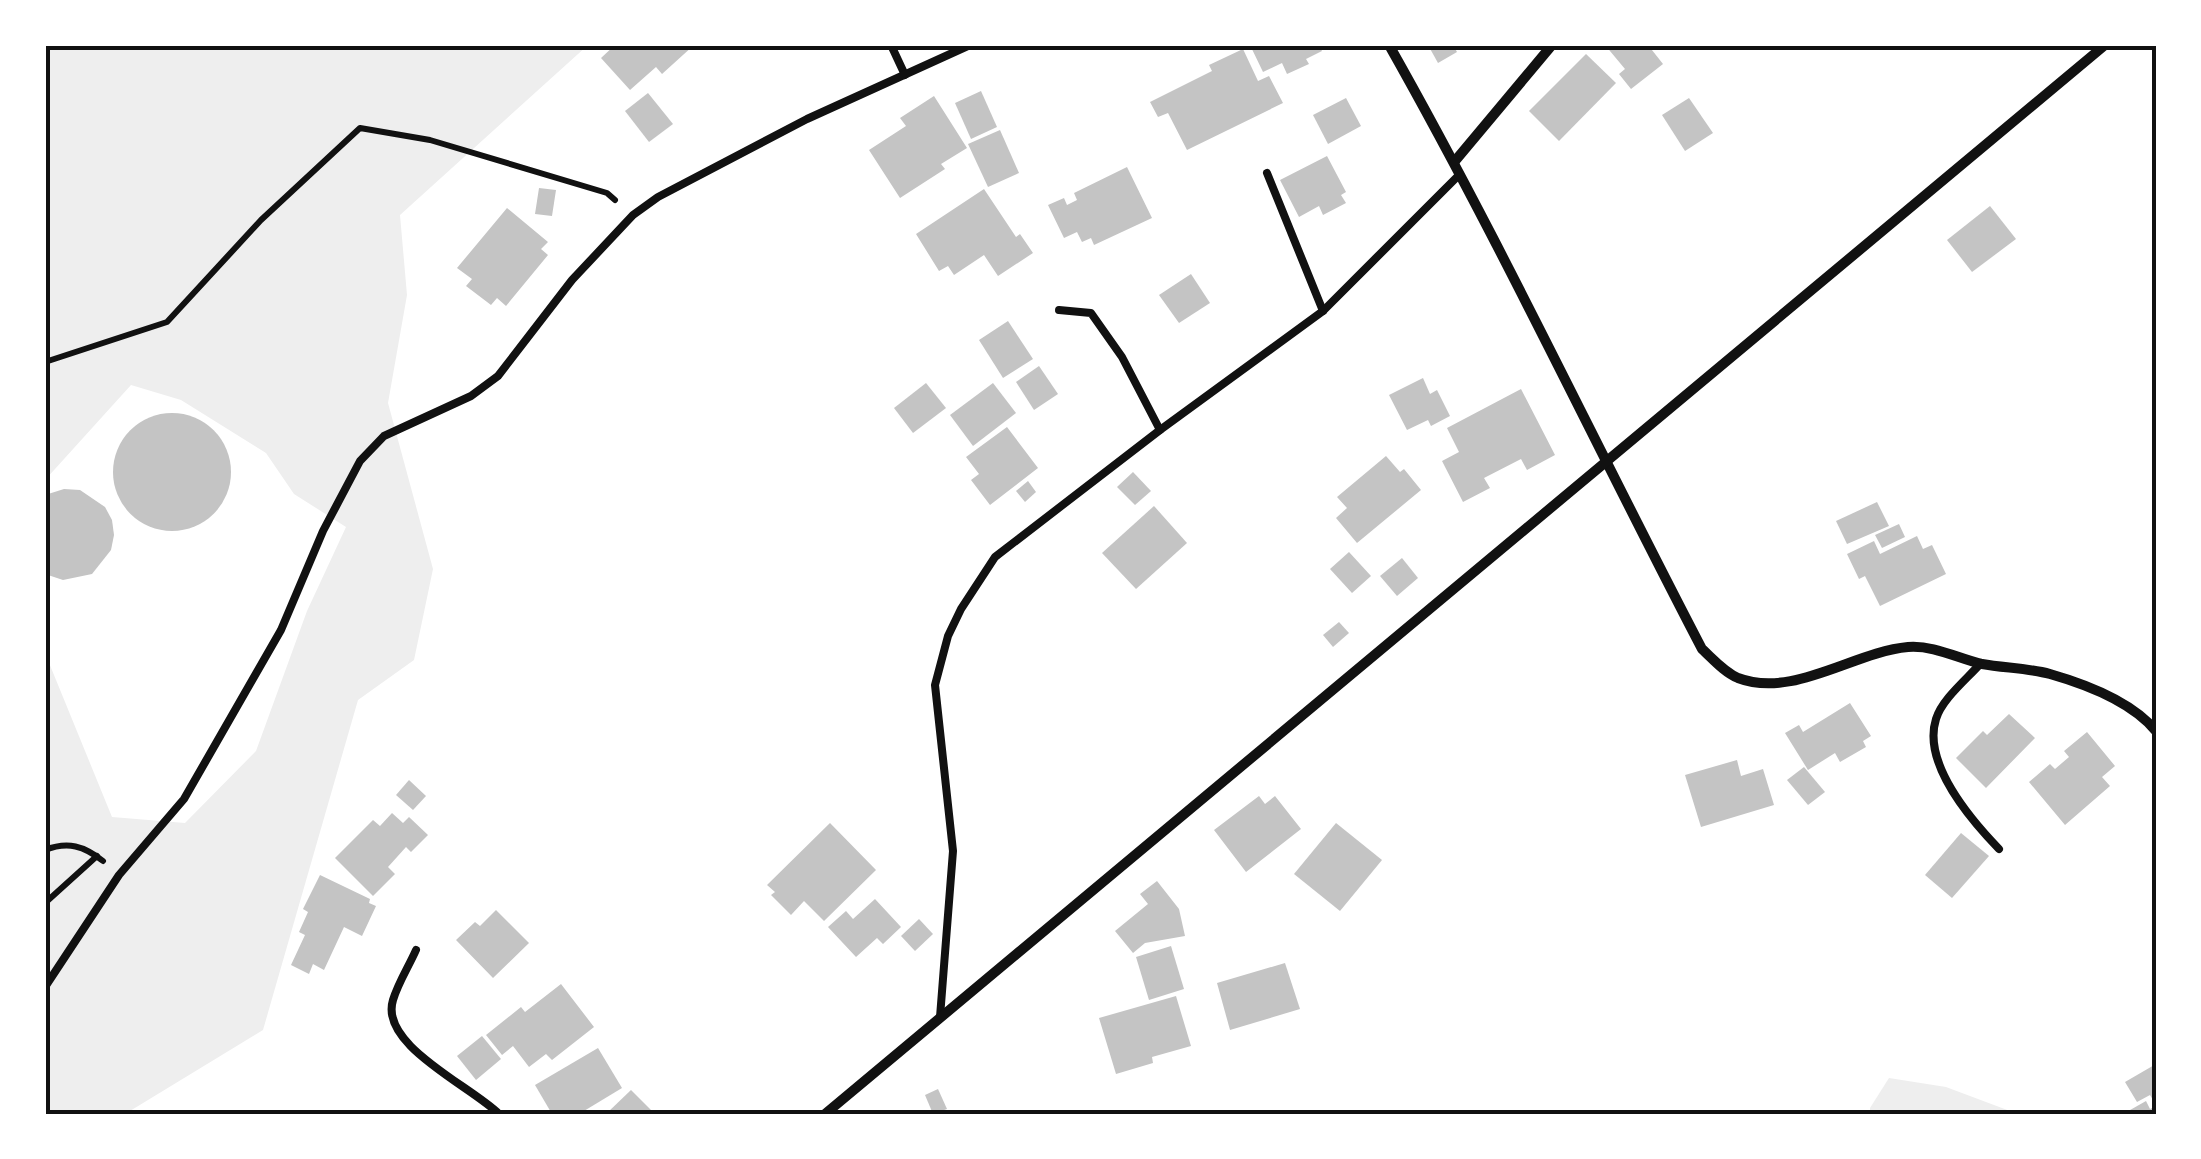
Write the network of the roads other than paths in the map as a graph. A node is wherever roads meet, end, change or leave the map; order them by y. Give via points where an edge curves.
1 (891, 45) edge
2 (970, 45) edge
3 (1389, 45) edge
4 (1552, 45) edge
5 (2105, 45) edge
6 (905, 75) junction
7 (1455, 161) junction
8 (1268, 172) dead end
9 (1462, 172) junction
10 (1060, 310) dead end
11 (1323, 311) junction
12 (1160, 430) junction
13 (1605, 464) junction
14 (1980, 664) junction
15 (2156, 732) edge
16 (1999, 850) dead end
17 (416, 950) dead end
18 (45, 988) edge
19 (940, 1017) junction
20 (499, 1114) edge
21 (825, 1114) edge

1 - 6 lane
2 - 6 lane
3 - 7 street
4 - 7 street
5 - 13 street
6 - 18 lane via 658,197 572,280 498,376 471,396 384,436 360,460 281,630 184,799 119,876
7 - 9 street
8 - 11 lane
9 - 11 lane
9 - 13 street
10 - 12 lane via 1091,313
11 - 12 lane
12 - 19 lane via 996,558 948,636 935,685 952,851
13 - 14 street via 1702,649 1738,678 1778,684 1914,646
13 - 19 street
14 - 15 street via 2049,674 2108,696
14 - 16 lane via 1936,717 1934,746 1969,817
17 - 20 lane via 392,1002 401,1040
19 - 21 street

